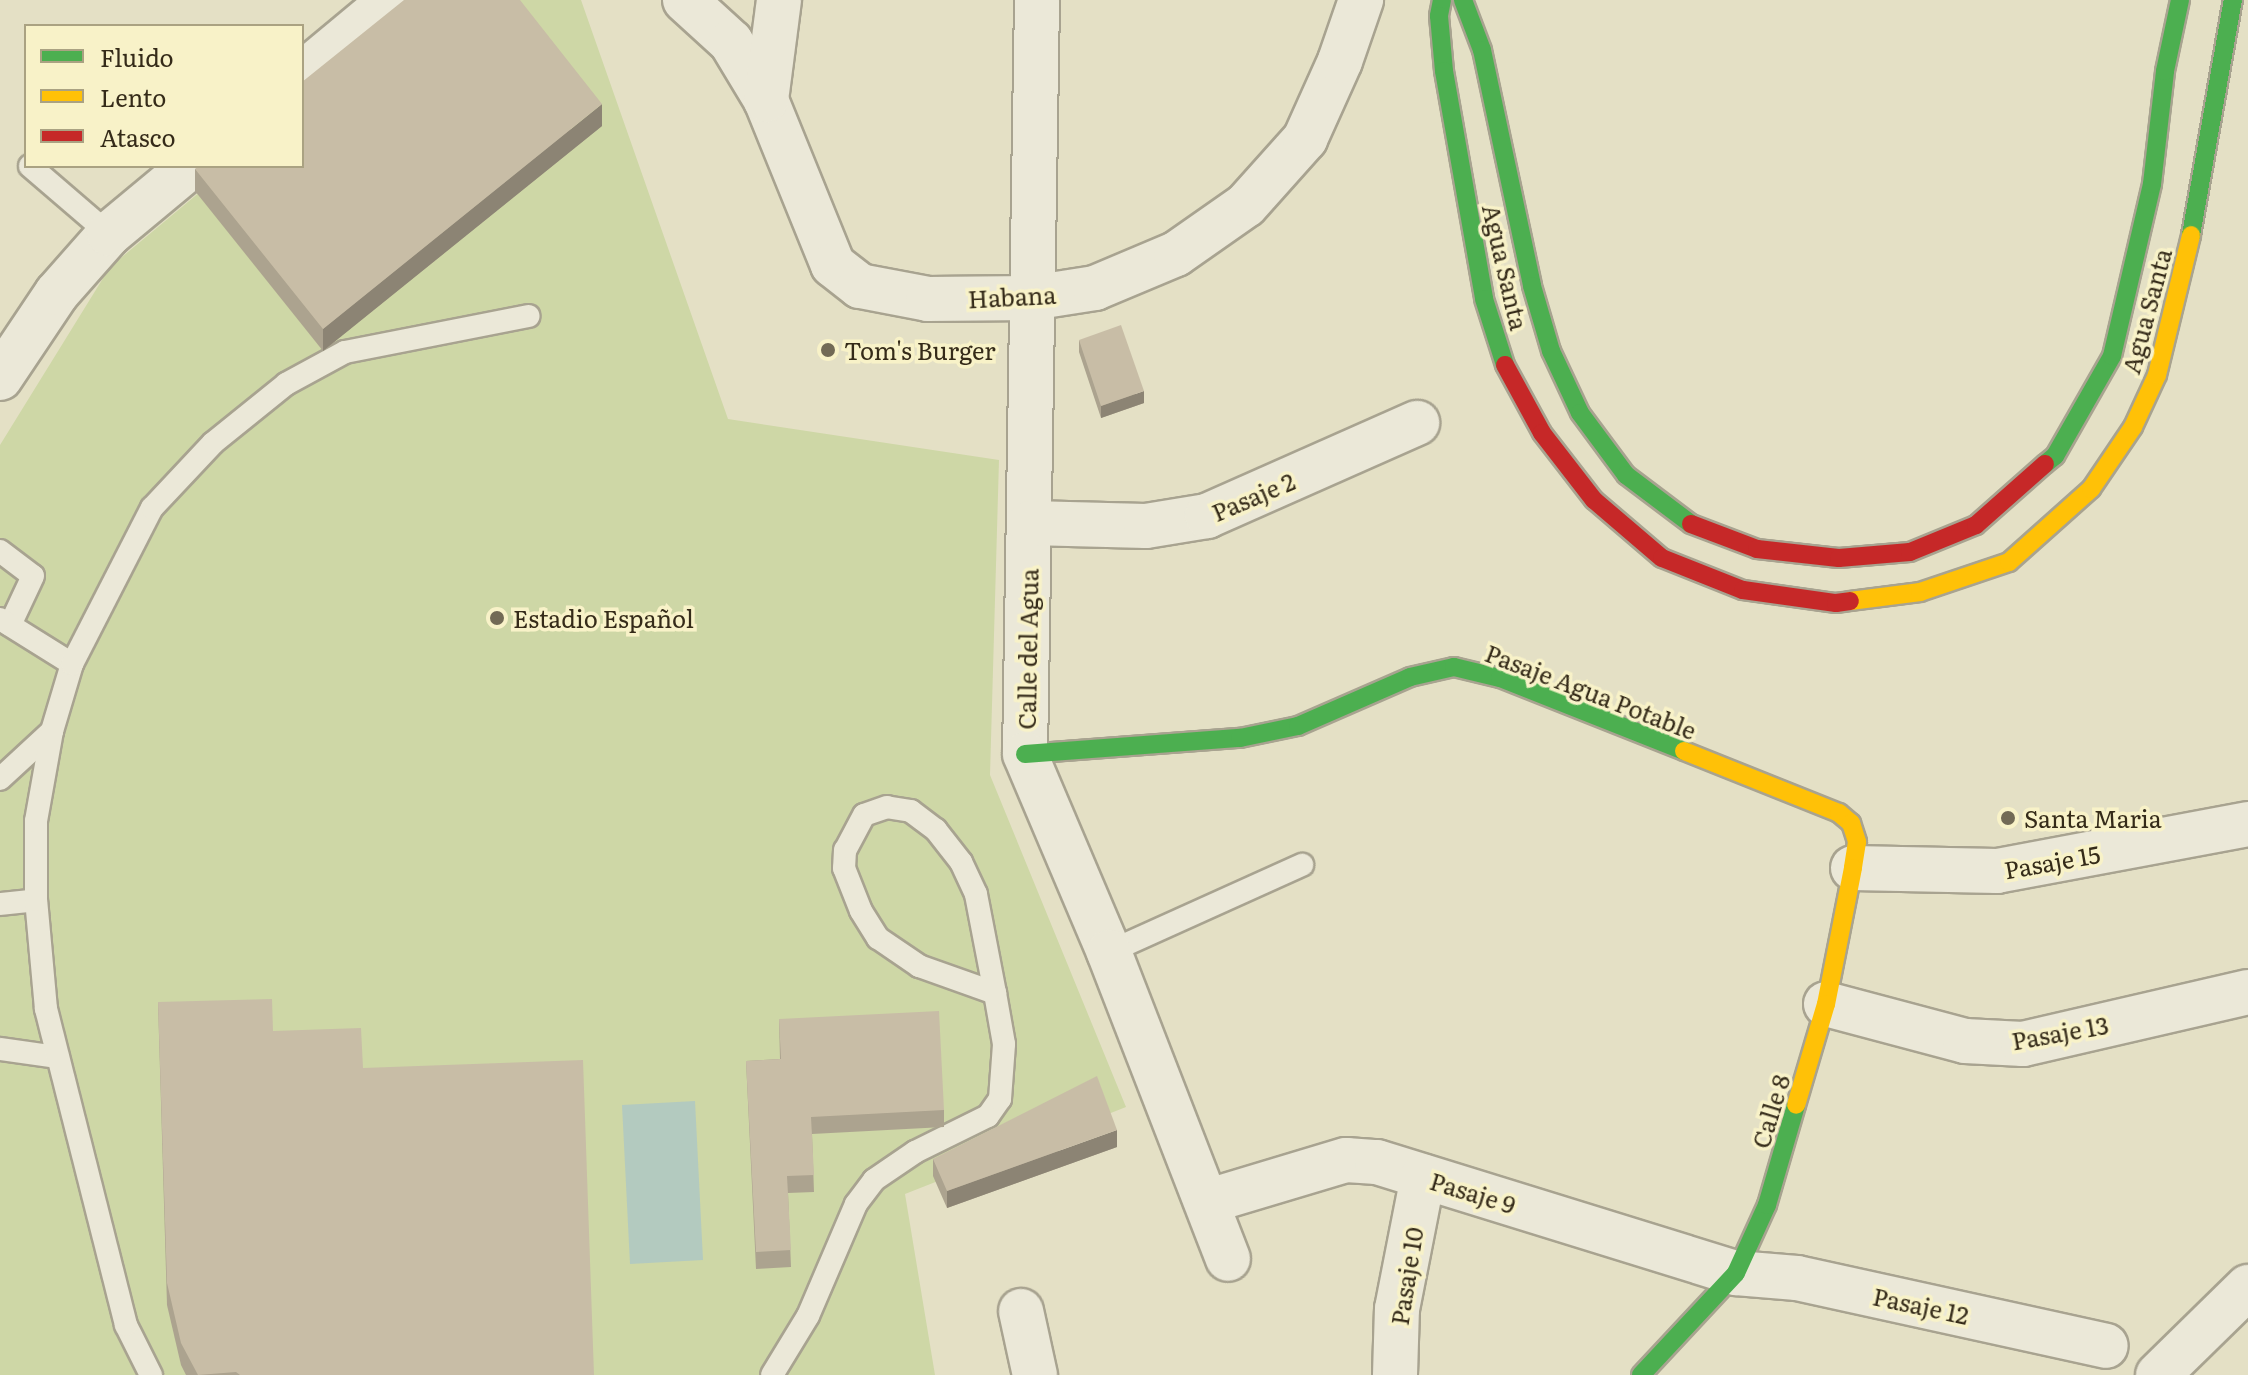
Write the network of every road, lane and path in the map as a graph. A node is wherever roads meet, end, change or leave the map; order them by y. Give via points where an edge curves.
1 (391, 0) edge
2 (685, 0) edge
3 (779, 0) edge
4 (1037, 0) edge
5 (1361, 0) edge
6 (1442, 0) edge
7 (1463, 0) edge
8 (2180, 0) edge
9 (2233, 0) edge
10 (304, 72) edge
11 (766, 100) junction
12 (33, 168) edge
13 (189, 168) edge
14 (109, 234) junction
15 (1031, 298) junction
16 (528, 316) dead end
17 (0, 378) edge
18 (1417, 423) dead end
19 (1030, 523) junction
20 (0, 551) edge
21 (5, 622) edge
22 (72, 664) junction
23 (52, 731) junction
24 (1025, 754) junction
25 (0, 779) edge
26 (1851, 823) joint
27 (2248, 824) edge
28 (1302, 865) dead end
29 (1853, 868) junction
30 (36, 900) junction
31 (0, 904) edge
32 (1109, 952) junction
33 (2248, 992) edge
34 (995, 993) junction
35 (1826, 1004) junction
36 (0, 1049) edge
37 (57, 1057) junction
38 (1423, 1177) junction
39 (1209, 1201) junction
40 (1228, 1259) dead end
41 (1736, 1273) junction
42 (2248, 1287) edge
43 (1021, 1311) dead end
44 (2106, 1346) dead end
45 (151, 1375) edge
46 (772, 1375) edge
47 (1035, 1375) edge
48 (1395, 1375) edge
49 (1641, 1375) edge
50 (2158, 1375) edge

1 - 10 street
2 - 11 street, Habana via 731,42
3 - 11 street
4 - 15 street, Calle del Agua
5 - 15 street, Habana via 1305,139 1246,205 1176,254 1095,288
6 - 9 main road, Agua Santa via 1444,71 1484,299 1506,368 1542,433 1594,500 1662,558 1743,590 1836,603 1920,592 2009,562 2091,489 2133,427 2157,375 2201,195
7 - 8 main road, Agua Santa via 1482,50 1532,286 1551,351 1580,413 1626,475 1685,522 1757,549 1839,558 1910,552 1976,525 2055,456 2112,356 2152,184 2165,71
11 - 15 street, Habana via 833,265 860,286 928,299
12 - 14 lane
13 - 14 street
14 - 17 street via 57,293
15 - 19 street, Calle del Agua
16 - 22 lane via 345,352 286,384 213,443 152,508
18 - 19 street, Pasaje 2 via 1207,516 1146,526
19 - 24 street, Calle del Agua
20 - 21 lane via 33,576
21 - 22 lane
22 - 23 lane
23 - 25 lane
23 - 30 lane via 36,821
24 - 26 main road, Pasaje Agua Potable via 1240,738 1298,726 1410,677 1454,667 1500,678 1839,813
24 - 32 street, Calle del Agua
26 - 29 main road, Calle 8 via 1857,842
27 - 29 street, Pasaje 15 via 1997,871
28 - 32 lane
29 - 35 main road, Calle 8
30 - 31 lane
30 - 37 lane via 46,1009
32 - 39 street, Calle del Agua
33 - 35 street, Pasaje 13 via 2023,1044 1965,1041
34 - 34 lane via 919,966 878,938 844,868 845,850 864,815 887,807 911,811 936,830 961,862 976,894
34 - 46 lane via 1004,1044 1000,1099 988,1116 915,1152 874,1180 856,1204 808,1316
35 - 41 main road, Calle 8 via 1767,1205
36 - 37 lane
37 - 45 lane via 126,1325
38 - 39 street, Pasaje 9 via 1377,1162 1346,1160
38 - 41 street, Pasaje 9
38 - 48 street, Pasaje 10 via 1397,1309
39 - 40 street, Calle del Agua
41 - 44 street, Pasaje 12 via 1797,1278
41 - 49 main road, Calle 8
42 - 50 street
43 - 47 street

